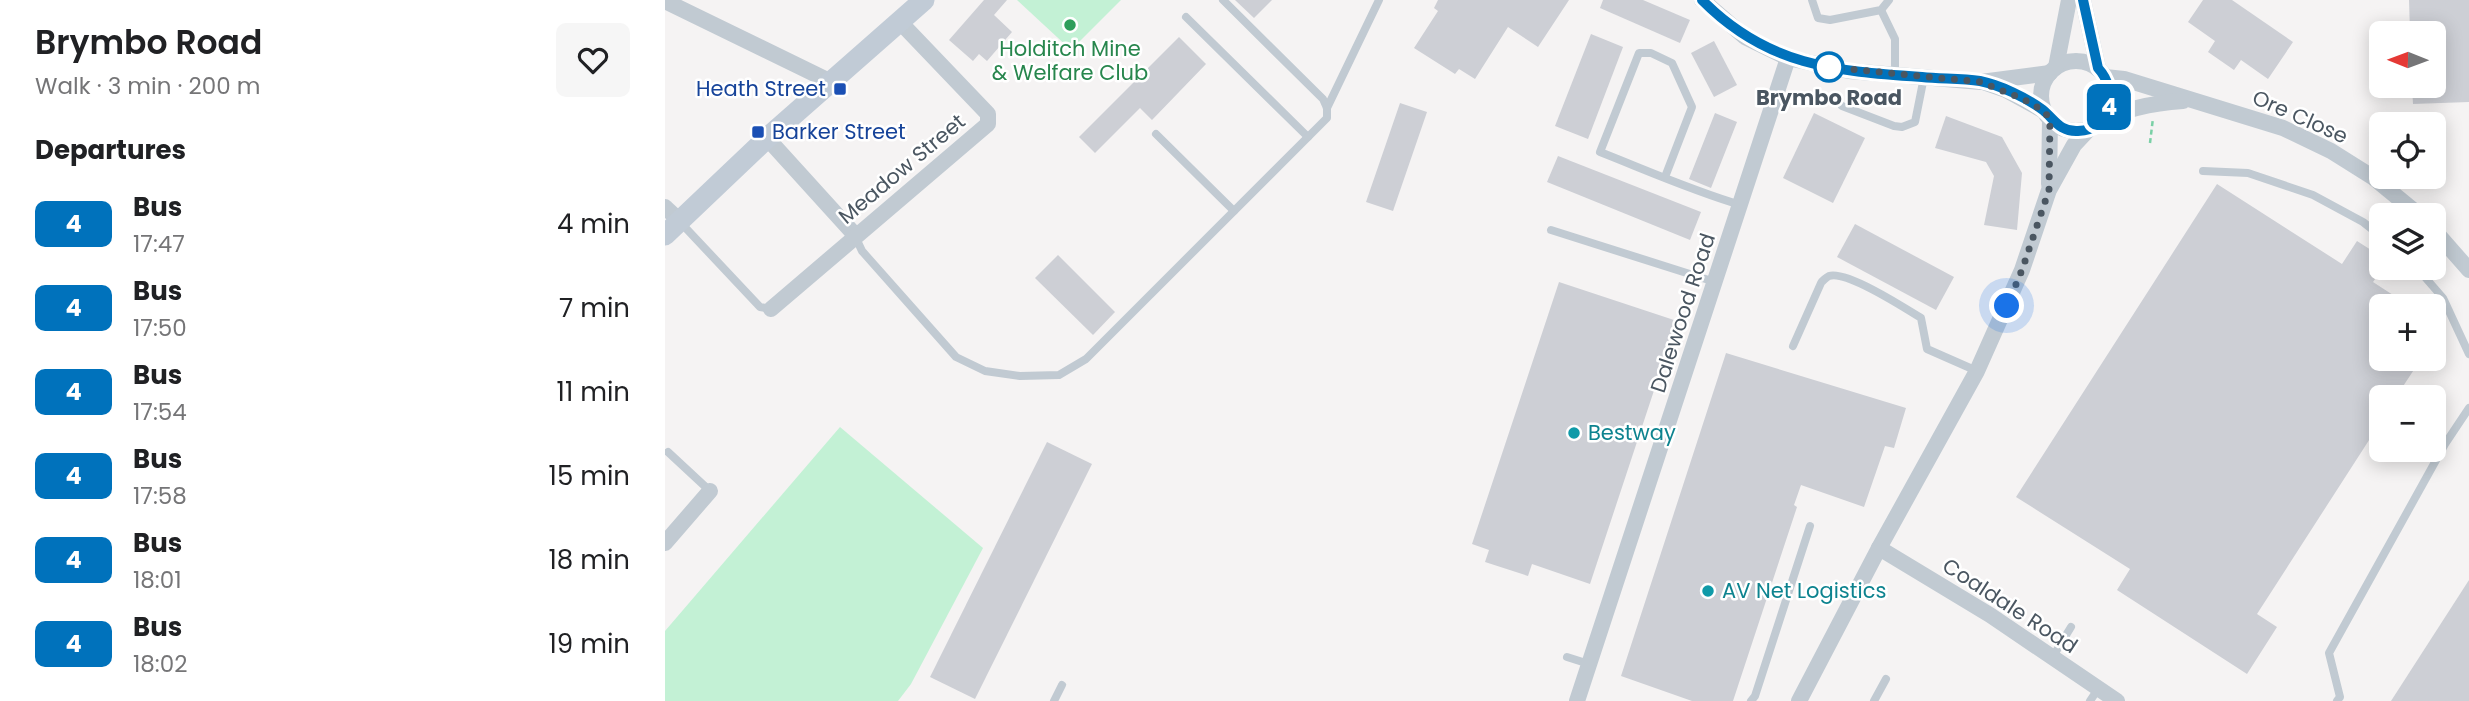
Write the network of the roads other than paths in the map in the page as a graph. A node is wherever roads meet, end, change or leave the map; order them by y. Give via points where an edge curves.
1 (924, 0) edge
2 (1223, 0) edge
3 (1379, 0) edge
4 (1702, 0) edge
5 (1812, 0) edge
6 (1889, 0) edge
7 (2069, 0) edge
8 (2083, 0) edge
9 (665, 1) edge
10 (1881, 10) junction
11 (1186, 17) dead end
12 (900, 22) junction
13 (1788, 58) junction
14 (2053, 70) junction
15 (2101, 73) junction
16 (1895, 75) junction
17 (1924, 78) junction
18 (1981, 82) junction
19 (829, 84) junction
20 (2189, 101) junction
21 (1842, 106) dead end
22 (1327, 108) junction
23 (2047, 116) junction
24 (2093, 126) junction
25 (1156, 134) dead end
26 (1308, 137) junction
27 (767, 138) junction
28 (2203, 171) dead end
29 (1665, 177) junction
30 (2049, 190) junction
31 (2404, 203) edge
32 (1741, 205) junction
33 (1234, 211) junction
34 (670, 221) edge
35 (2369, 227) edge
36 (1551, 230) dead end
37 (855, 235) junction
38 (2446, 244) edge
39 (2469, 270) edge
40 (2427, 280) edge
41 (1716, 283) junction
42 (771, 309) joint
43 (1793, 346) dead end
44 (2469, 354) edge
45 (1977, 372) junction
46 (2469, 408) edge
47 (668, 452) dead end
48 (710, 491) joint
49 (1810, 526) dead end
50 (665, 543) edge
51 (1879, 548) junction
52 (2071, 626) dead end
53 (1567, 657) dead end
54 (2052, 658) junction
55 (1589, 664) junction
56 (1887, 679) dead end
57 (1062, 685) dead end
58 (2094, 695) edge
59 (1054, 701) edge
60 (1577, 701) edge
61 (1751, 701) edge
62 (1799, 701) edge
63 (1874, 701) edge
64 (2117, 701) edge
65 (2337, 701) edge

1 - 12 main road
2 - 22 lane
3 - 22 lane
4 - 13 street via 1745,37
5 - 10 lane via 1818,18 1823,19
6 - 10 lane
7 - 14 street
8 - 15 street
9 - 19 street
10 - 16 lane via 1895,39
11 - 26 lane
12 - 19 main road
12 - 37 street, Meadow Street via 988,114 988,124
13 - 16 street
13 - 32 street, Dalewood Road
14 - 15 street via 2079,61
14 - 18 street
14 - 23 street via 2041,94
15 - 20 street, Ore Close
15 - 24 street via 2111,91 2111,103
16 - 17 street
17 - 18 street
17 - 21 lane via 1915,122 1902,127
18 - 23 street via 2014,95
19 - 27 main road
20 - 24 street, Ore Close via 2154,103 2117,113
20 - 31 street, Ore Close via 2283,128 2331,151
22 - 26 lane via 1327,118
23 - 24 street via 2069,131
23 - 30 street
24 - 30 street via 2074,145
25 - 33 lane
26 - 33 lane
27 - 34 main road
27 - 37 street
28 - 35 lane via 2248,173 2313,195
29 - 29 lane via 1600,152 1639,53 1672,63 1692,107
29 - 32 lane
30 - 45 street via 2022,270
32 - 41 street, Dalewood Road
33 - 37 lane via 1086,359 1059,375 985,371 956,357 862,251
34 - 42 lane via 760,307
36 - 41 lane
37 - 42 street, Meadow Street
38 - 39 street
40 - 44 lane via 2443,298
41 - 55 street, Dalewood Road
43 - 45 lane via 1821,283 1837,275 1921,318 1927,349
45 - 51 street
46 - 65 lane via 2329,653 2340,697
47 - 48 lane
48 - 50 street
49 - 61 lane
51 - 54 street, Coaldale Road
51 - 62 street
52 - 54 lane
53 - 55 lane
54 - 58 street, Coaldale Road
55 - 60 street, Dalewood Road
56 - 63 lane
57 - 59 lane
58 - 64 street, Coaldale Road

